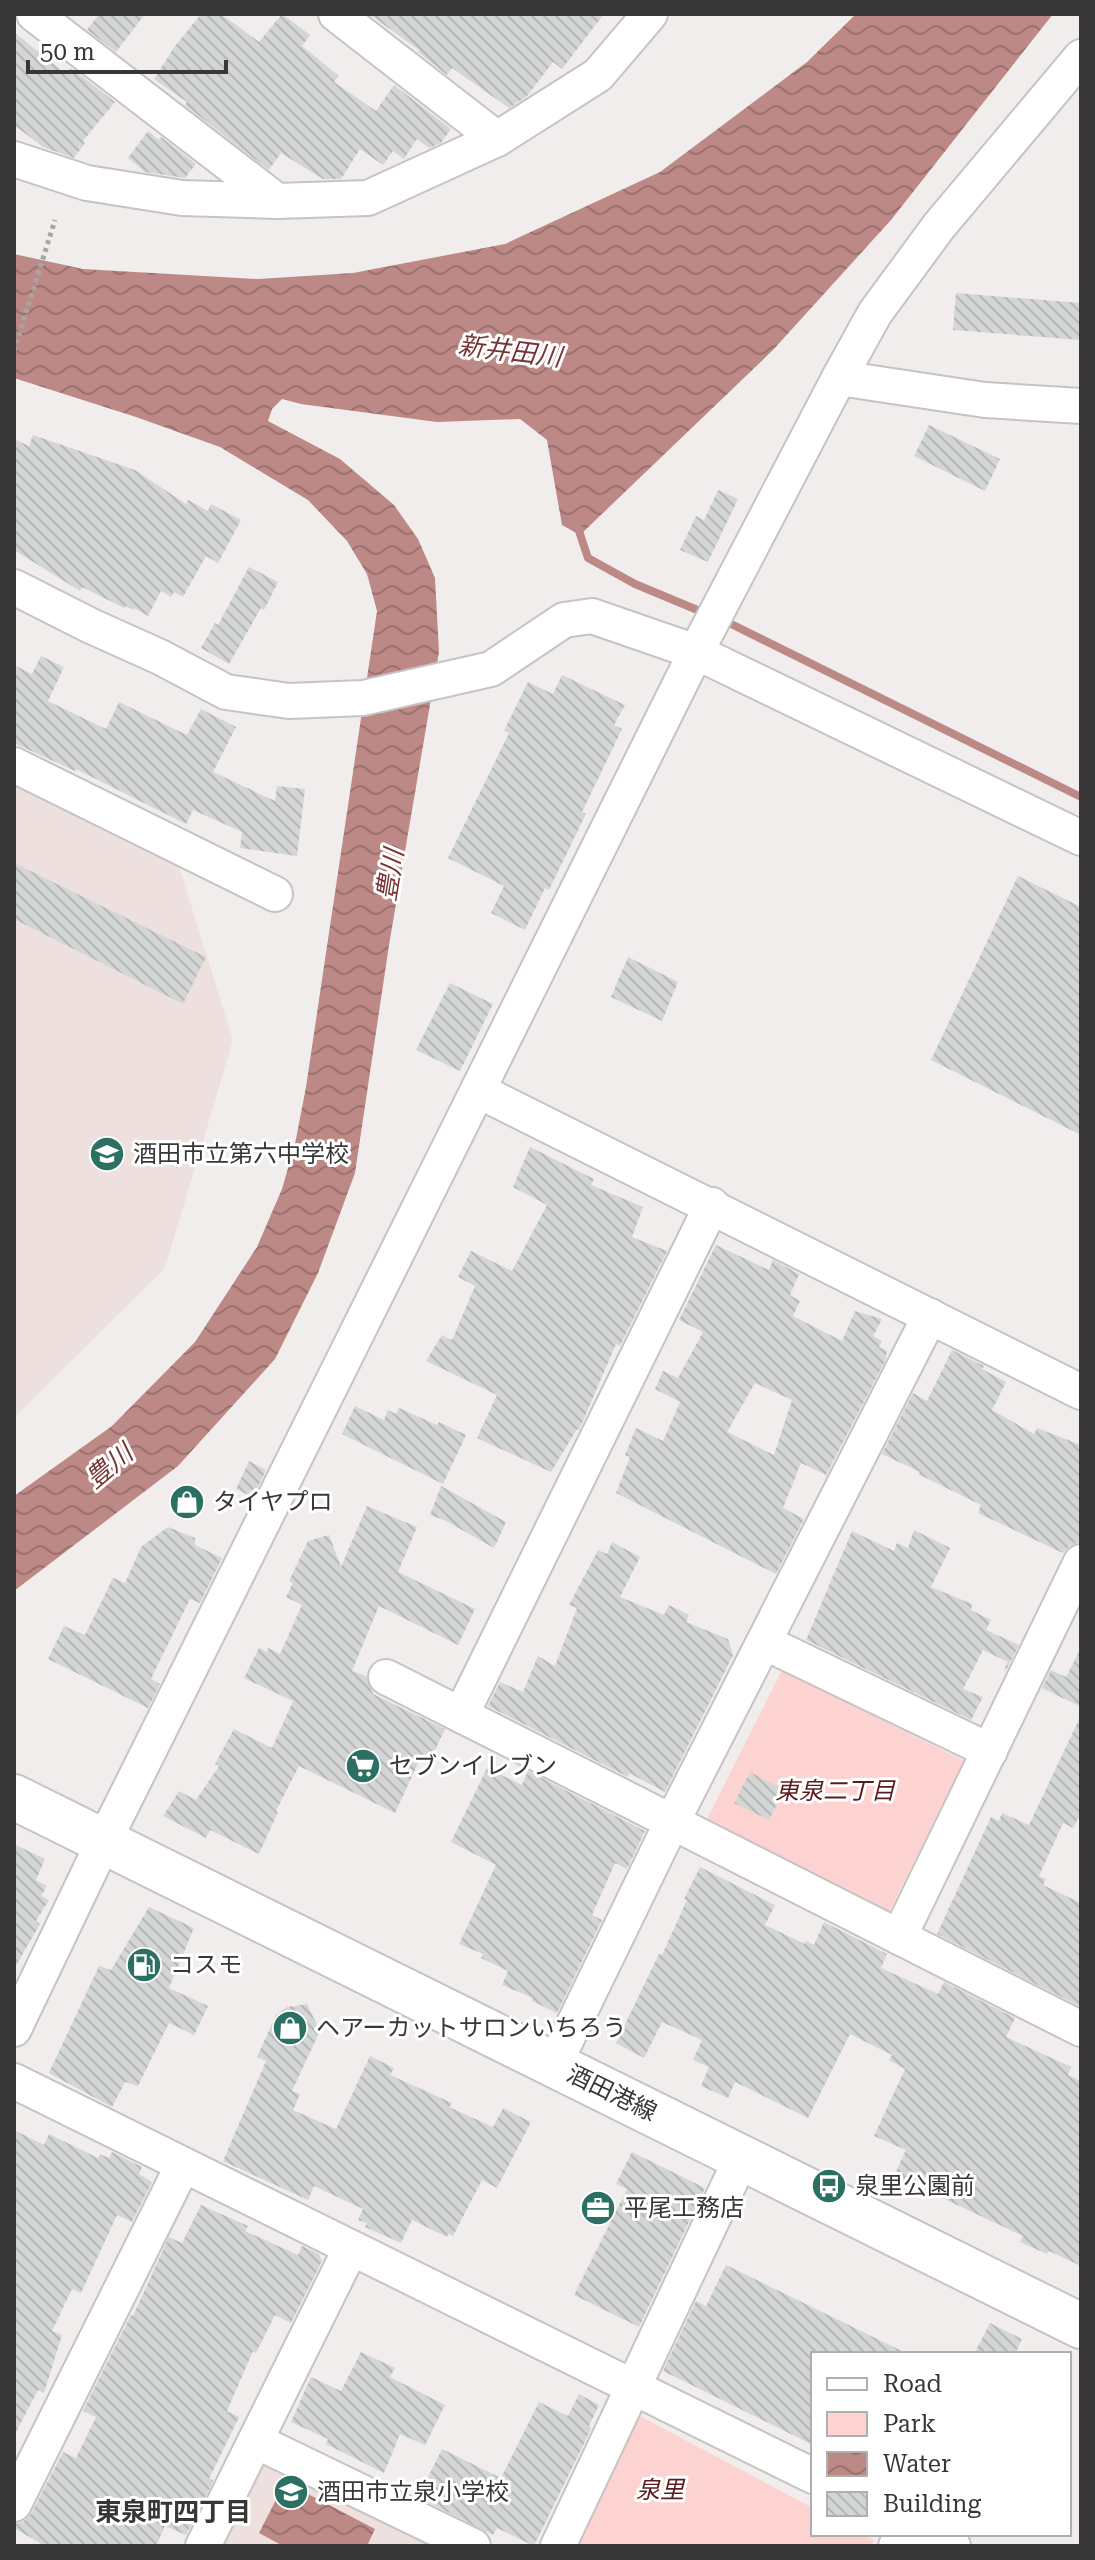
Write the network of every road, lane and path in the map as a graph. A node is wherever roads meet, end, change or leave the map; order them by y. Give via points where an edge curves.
1 (34, 14) edge
2 (336, 14) edge
3 (645, 16) edge
4 (1081, 57) edge
5 (497, 139) junction
6 (14, 159) edge
7 (277, 201) junction
8 (55, 220) dead end
9 (14, 351) edge
10 (839, 378) junction
11 (1081, 406) edge
12 (14, 587) edge
13 (696, 652) junction
14 (14, 765) edge
15 (1081, 838) edge
16 (275, 894) dead end
17 (479, 1091) junction
18 (712, 1205) junction
19 (930, 1316) junction
20 (1081, 1392) edge
21 (1081, 1562) edge
22 (764, 1642) junction
23 (386, 1677) dead end
24 (461, 1715) junction
25 (990, 1751) junction
26 (14, 1797) edge
27 (672, 1822) junction
28 (104, 1841) junction
29 (899, 1937) junction
30 (14, 2029) edge
31 (1081, 2029) edge
32 (554, 2065) junction
33 (14, 2081) edge
34 (742, 2157) junction
35 (183, 2165) junction
36 (351, 2248) junction
37 (1081, 2326) edge
38 (632, 2387) junction
39 (256, 2441) junction
40 (811, 2475) edge
41 (14, 2504) edge
42 (933, 2536) edge
43 (203, 2546) edge
44 (473, 2546) edge
45 (558, 2546) edge
46 (953, 2546) edge

1 - 7 street
2 - 5 street
3 - 5 street via 598,75
4 - 10 street via 939,226 875,313
5 - 7 street via 368,198
6 - 7 street via 87,183 128,190 182,198
8 - 9 path
10 - 11 street via 985,400
10 - 13 street
12 - 13 street via 226,692 289,701 363,698 491,669 564,620 592,616
13 - 15 street
13 - 17 street
14 - 16 street
17 - 18 street
17 - 28 street
18 - 19 street
18 - 24 street
19 - 20 street
19 - 22 street
21 - 25 street
22 - 25 street
22 - 27 street
23 - 24 street
24 - 27 street
25 - 29 street
26 - 28 main road, 酒田港線
27 - 29 street
27 - 32 street
28 - 30 street
28 - 32 main road, 酒田港線
29 - 31 street
32 - 34 main road, 酒田港線
33 - 35 street
34 - 37 main road, 酒田港線
34 - 38 street
35 - 36 street
35 - 41 street
36 - 38 street
36 - 39 street
38 - 40 street
38 - 45 street
39 - 43 street
39 - 44 street
42 - 46 street

